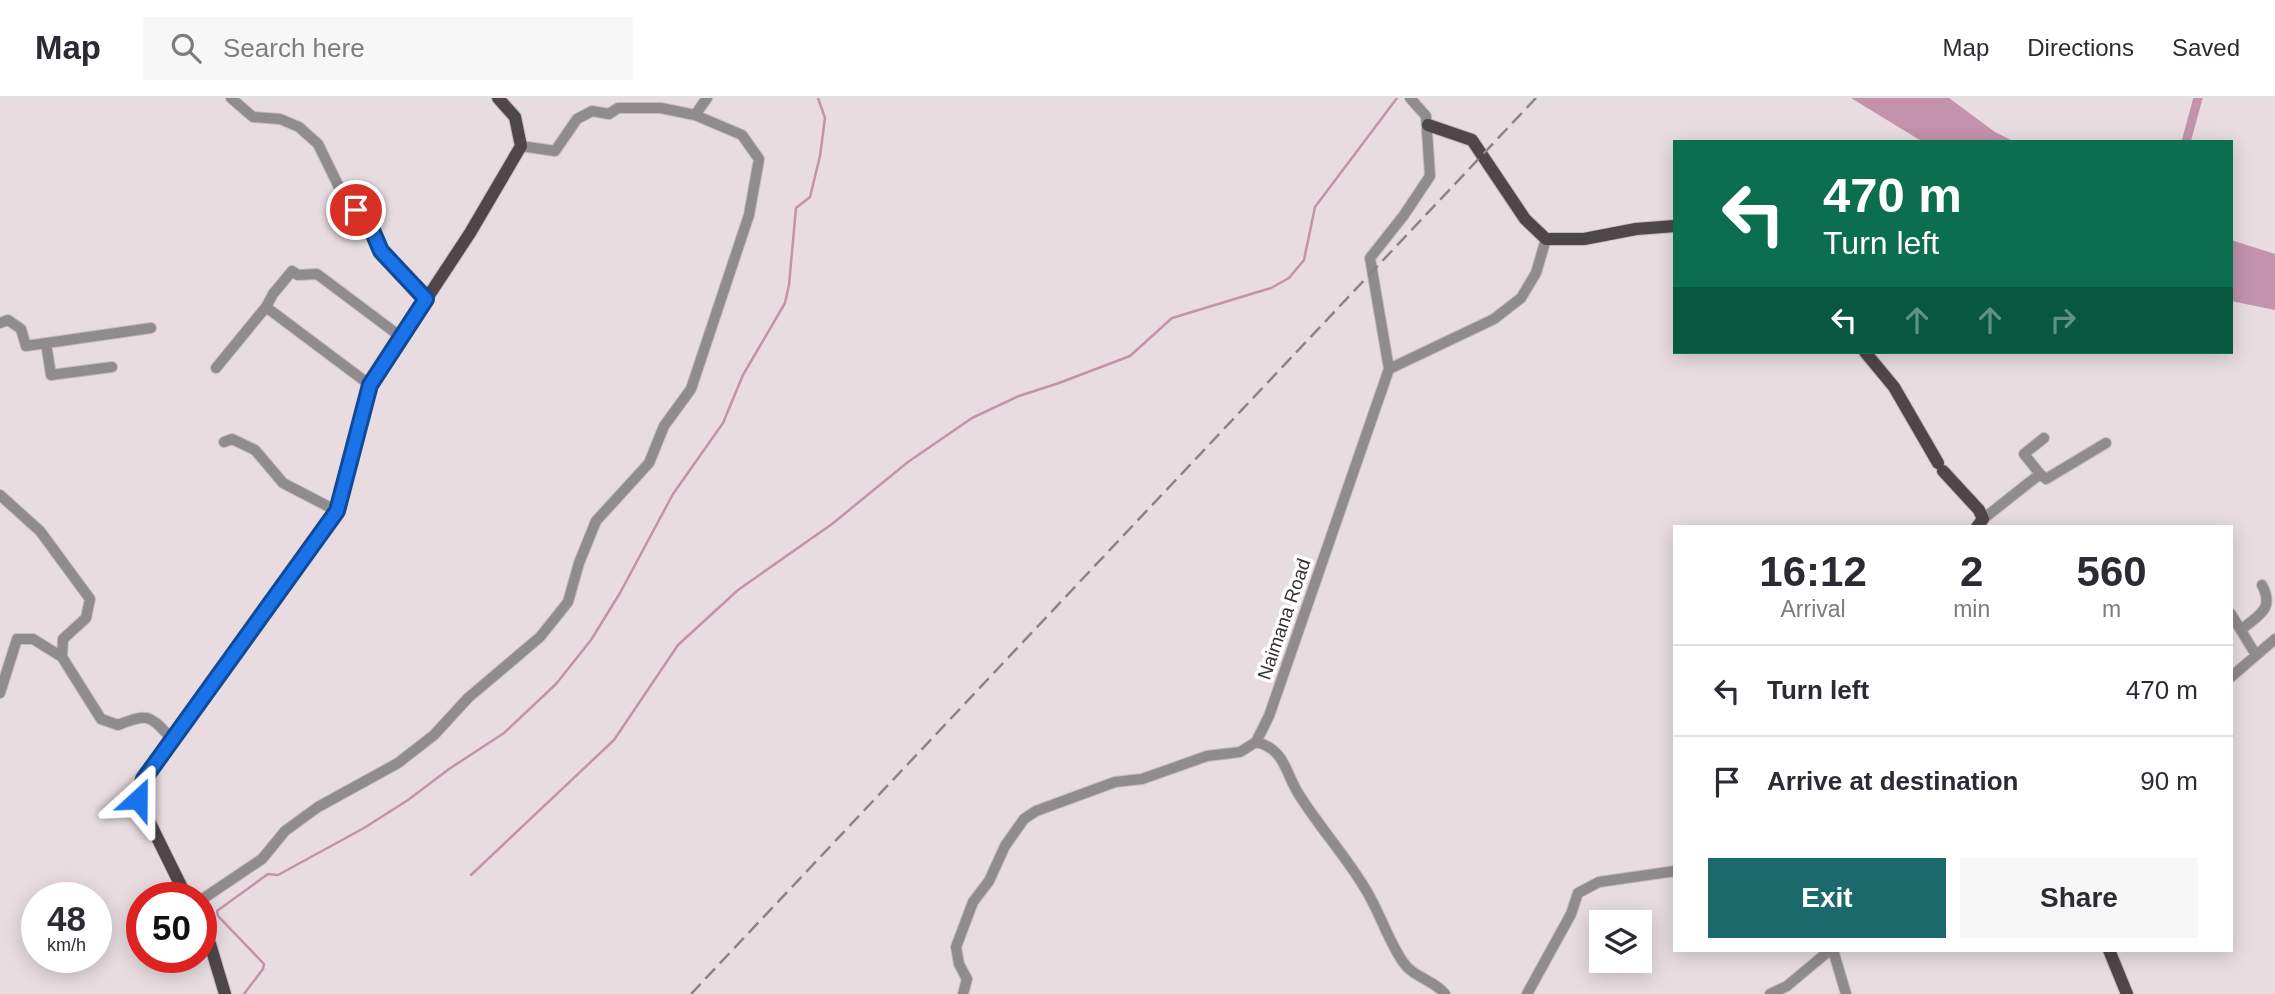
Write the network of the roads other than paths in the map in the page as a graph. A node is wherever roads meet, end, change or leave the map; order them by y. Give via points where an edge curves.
1 (231, 98) edge
2 (498, 98) edge
3 (707, 98) edge
4 (1410, 98) edge
5 (695, 115) junction
6 (1428, 125) junction
7 (521, 146) junction
8 (1673, 226) edge
9 (1546, 239) junction
10 (426, 299) junction
11 (266, 307) junction
12 (0, 323) edge
13 (151, 328) dead end
14 (401, 337) junction
15 (46, 343) junction
16 (1867, 354) edge
17 (113, 367) dead end
18 (216, 368) dead end
19 (1389, 369) junction
20 (370, 385) junction
21 (2044, 438) dead end
22 (224, 442) dead end
23 (2106, 443) dead end
24 (2040, 474) junction
25 (0, 495) edge
26 (337, 511) junction
27 (1980, 523) edge
28 (2262, 585) dead end
29 (2233, 617) edge
30 (2241, 630) junction
31 (2275, 639) edge
32 (2256, 655) junction
33 (62, 657) junction
34 (2233, 675) edge
35 (0, 693) edge
36 (172, 739) junction
37 (1256, 742) junction
38 (1673, 871) edge
39 (179, 882) edge
40 (217, 889) edge
41 (1829, 952) edge
42 (1832, 952) edge
43 (2110, 952) edge
44 (217, 967) edge
45 (225, 994) edge
46 (963, 994) edge
47 (1445, 994) edge
48 (1527, 994) edge
49 (1770, 994) edge
50 (1846, 994) edge
51 (2127, 994) edge

1 - 10 street via 253,117 280,119 299,127 318,144 340,189 372,230 381,251
2 - 7 main road via 515,117
3 - 5 street
4 - 6 street
5 - 7 street via 662,108 618,108 610,114 592,111 577,119 555,151
5 - 40 street via 742,135 759,159 749,215 691,389 664,426 649,463 596,521 568,602 540,637 468,698 434,735 398,763 318,807 285,831 262,859
6 - 9 main road via 1472,140 1525,219
6 - 19 street, Naimana Road via 1430,176 1370,258
7 - 10 main road
8 - 9 main road via 1584,239
9 - 19 street via 1536,273 1521,298 1494,319
10 - 14 main road
11 - 14 street via 292,271 317,274
11 - 18 street
11 - 20 street
12 - 15 street via 8,320 21,329 26,346
13 - 15 street
14 - 20 main road
15 - 17 street via 51,375
16 - 27 main road via 1894,387 1940,467 1979,510
19 - 37 street, Naimana Road via 1269,716
20 - 26 main road
21 - 24 street via 2024,454
22 - 26 street via 232,439 255,450 283,483
23 - 24 street via 2046,480
24 - 27 street
25 - 33 street via 40,531 90,599 86,618 62,639
26 - 36 main road
28 - 30 street via 2269,597 2266,608
29 - 30 street
30 - 32 street
31 - 32 street
32 - 34 street
33 - 35 street via 33,639 17,639
33 - 36 street via 101,719 118,725 139,716 153,719
36 - 39 main road via 144,779 138,799
37 - 46 street via 1240,752 1207,756 1142,779 1115,782 1024,819 972,902 956,947 967,979
37 - 47 street via 1279,755 1297,792 1367,890 1403,962
38 - 48 street via 1599,882 1578,893
41 - 49 street
42 - 50 street
43 - 51 main road
44 - 45 main road

